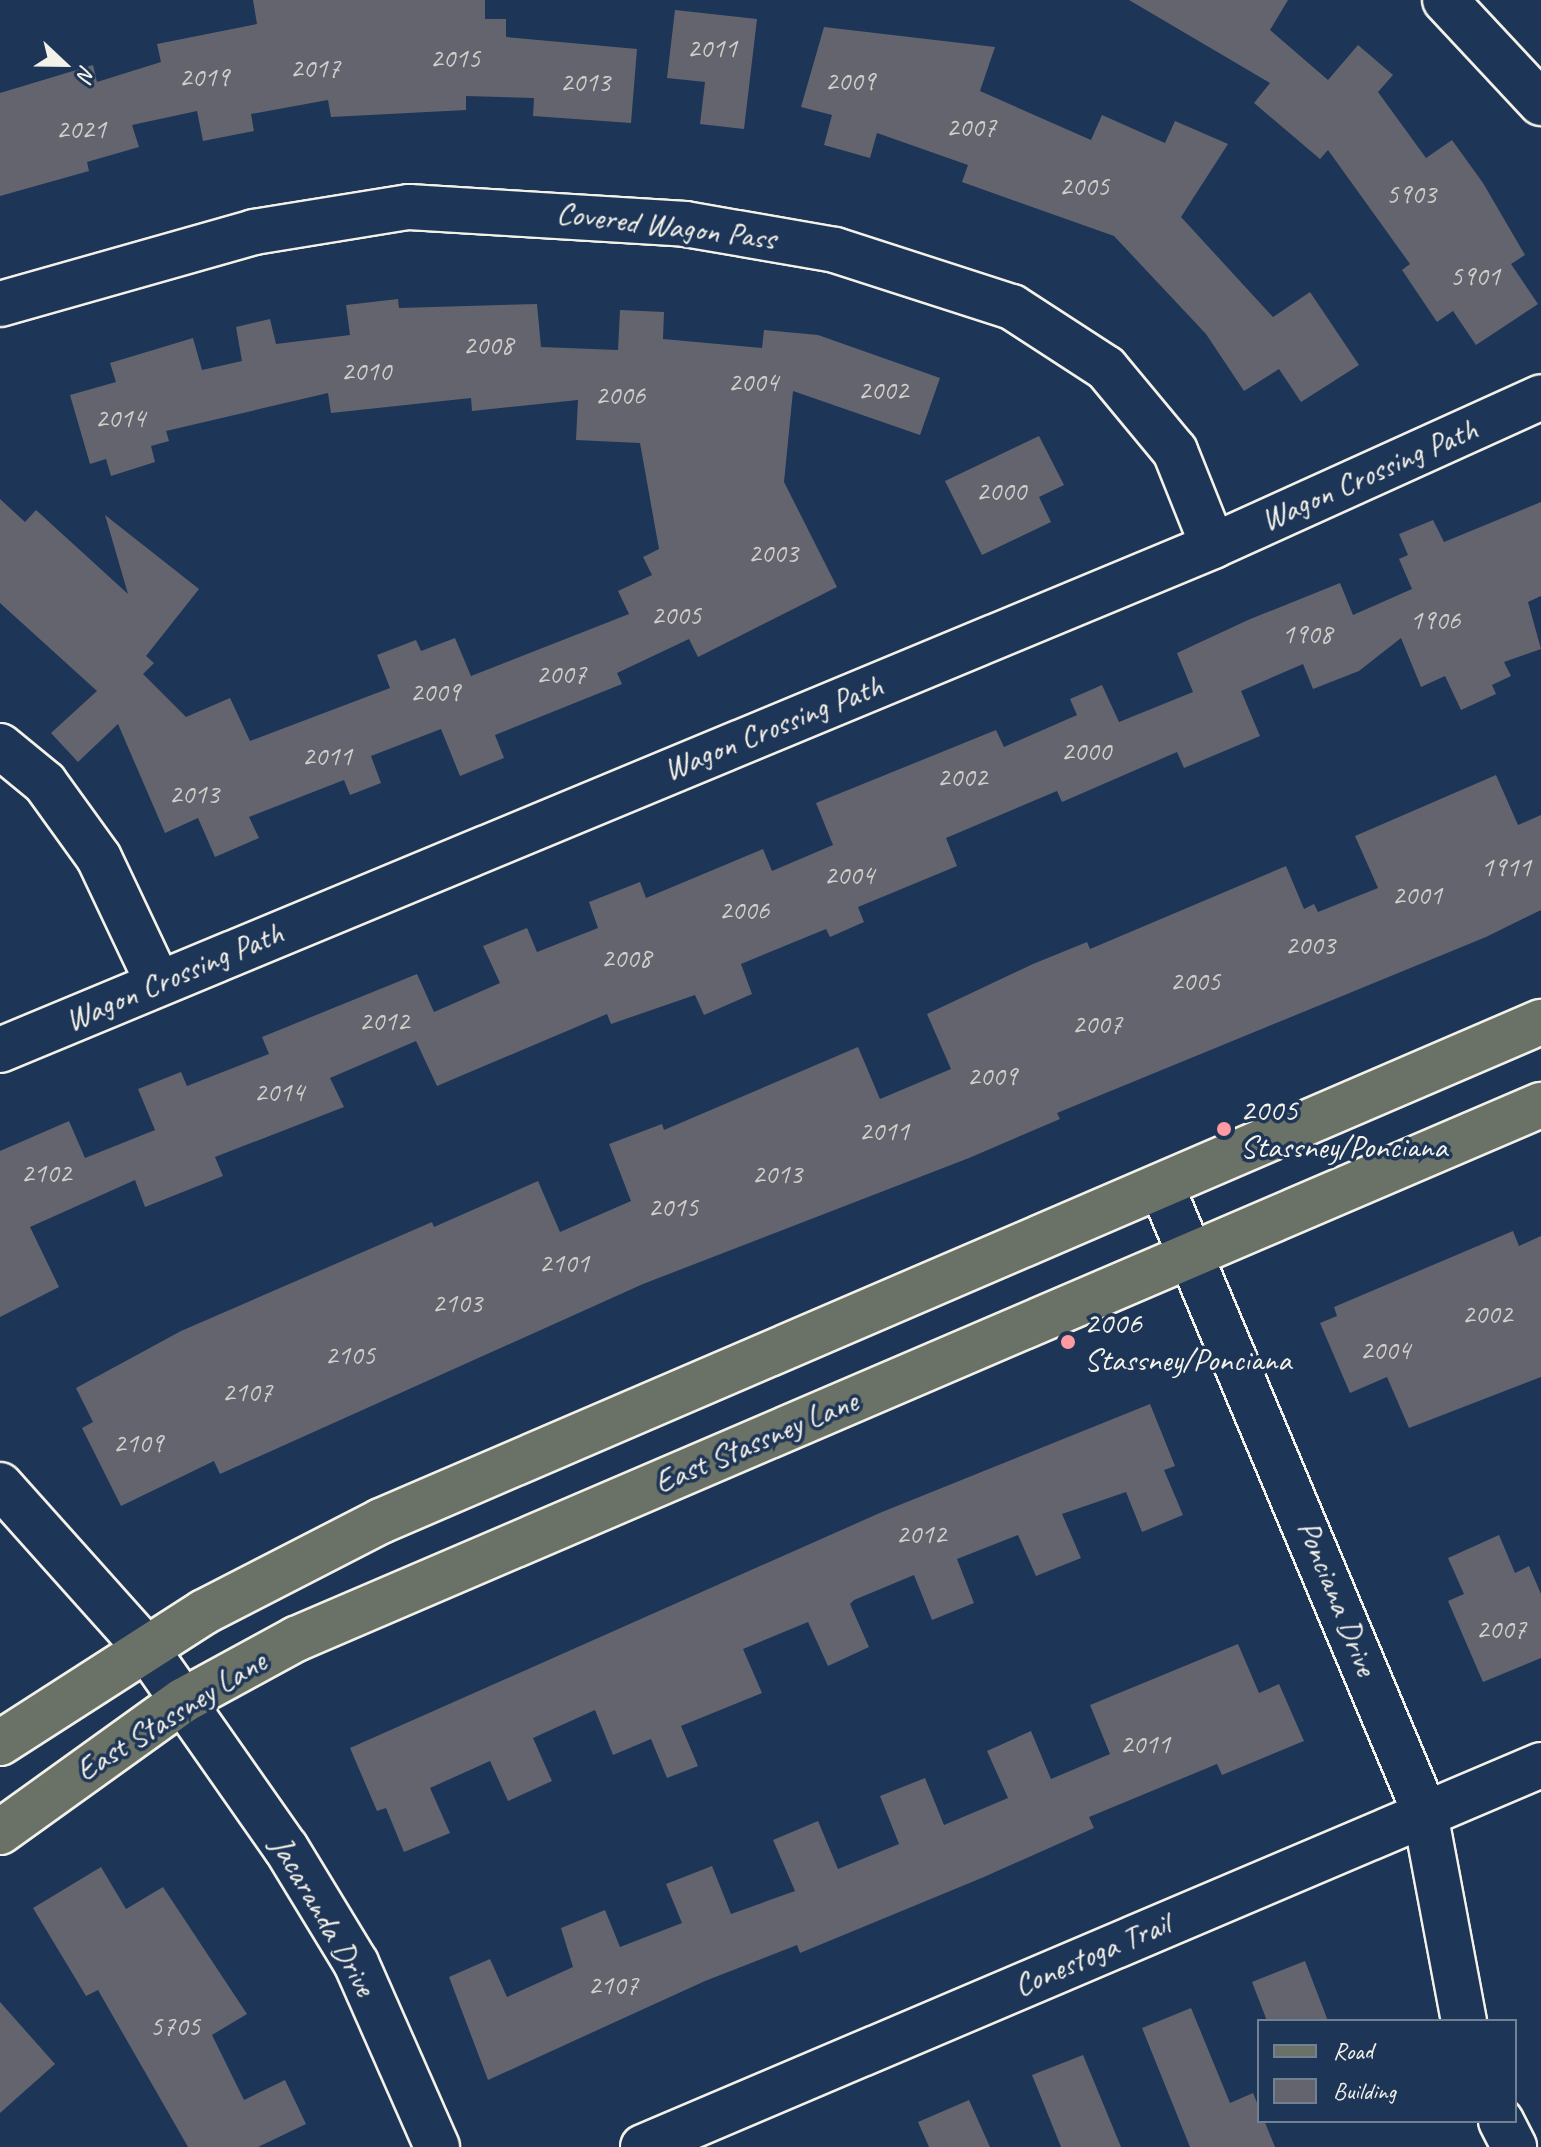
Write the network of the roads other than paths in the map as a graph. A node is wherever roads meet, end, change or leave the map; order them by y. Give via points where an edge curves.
1 (1445, 0) edge
2 (1541, 103) edge
3 (0, 304) edge
4 (1541, 397) edge
5 (1213, 546) junction
6 (0, 746) edge
7 (158, 983) junction
8 (1541, 1022) edge
9 (0, 1050) edge
10 (1541, 1105) edge
11 (1163, 1190) junction
12 (1194, 1258) junction
13 (0, 1485) edge
14 (145, 1647) junction
15 (184, 1700) junction
16 (0, 1743) edge
17 (1541, 1765) edge
18 (1425, 1813) junction
19 (0, 1832) edge
20 (1464, 2019) edge
21 (1502, 2123) edge
22 (437, 2147) edge
23 (643, 2147) edge
24 (1514, 2147) edge

1 - 2 street
3 - 5 street, Covered Wagon Pass via 254,232 409,207 685,224 835,250 1012,307 1106,368 1175,451
4 - 5 street, Wagon Crossing Path
5 - 7 street, Wagon Crossing Path
6 - 7 street via 45,783 99,858
7 - 9 street, Wagon Crossing Path
8 - 11 main road
10 - 12 main road, East Stassney Lane
11 - 12 street, Ponciana Drive
11 - 14 main road via 381,1521
12 - 15 main road, East Stassney Lane via 413,1585
12 - 18 street, Ponciana Drive
13 - 14 street, Jacaranda Drive
14 - 15 street, Jacaranda Drive
14 - 16 main road
15 - 19 main road, East Stassney Lane
15 - 22 street, Jacaranda Drive via 356,1963
17 - 18 street, Conestoga Trail
18 - 20 street, Ponciana Drive
18 - 23 street, Conestoga Trail
21 - 24 street

